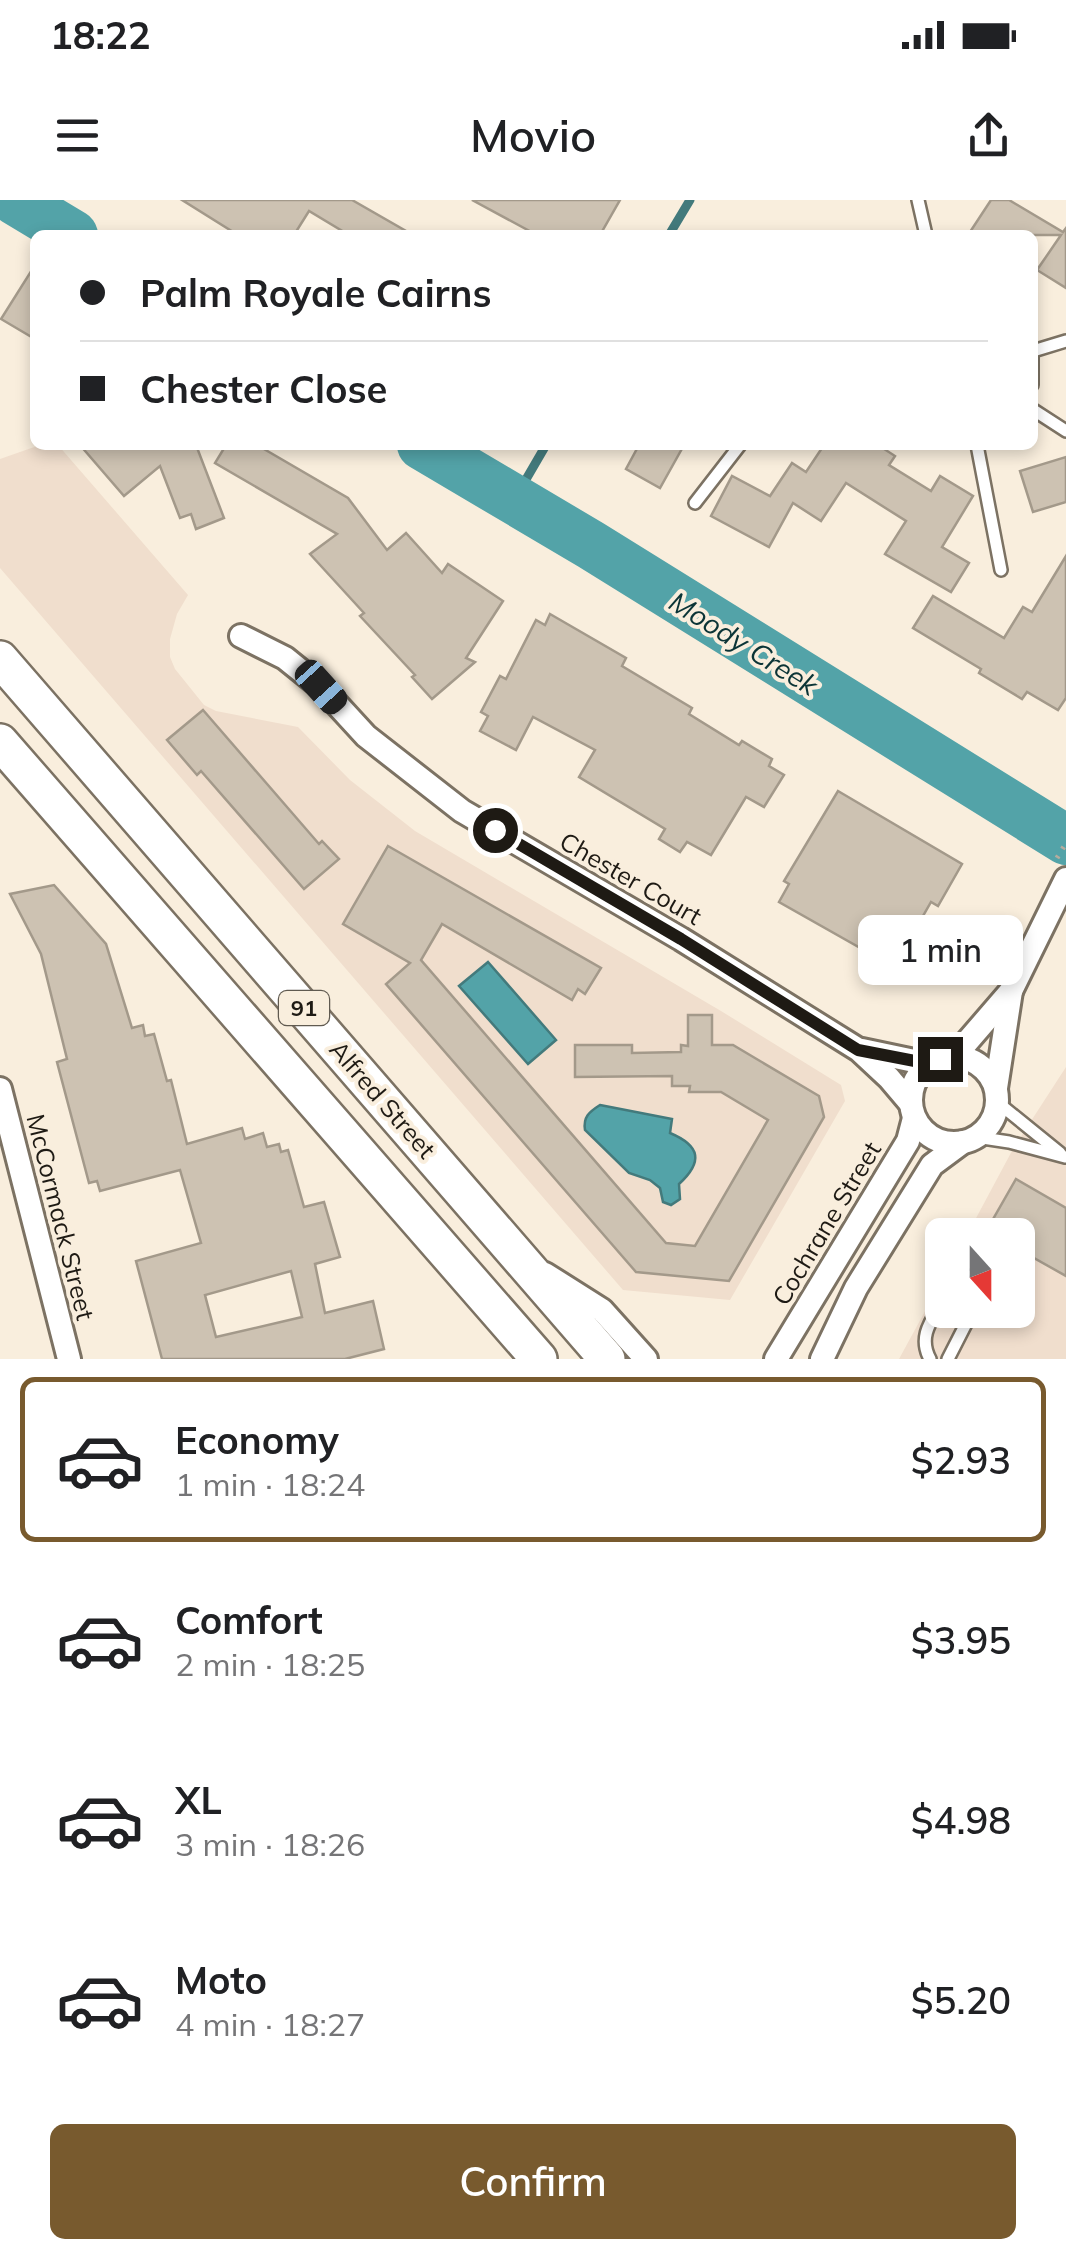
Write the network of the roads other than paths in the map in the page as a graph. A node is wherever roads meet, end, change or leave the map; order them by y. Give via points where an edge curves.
1 (918, 200) edge
2 (925, 230) edge
3 (1066, 341) edge
4 (1038, 349) edge
5 (1038, 413) edge
6 (1066, 431) edge
7 (736, 450) edge
8 (978, 450) edge
9 (695, 502) dead end
10 (1001, 570) dead end
11 (242, 636) dead end
12 (0, 659) edge
13 (0, 742) edge
14 (1064, 884) edge
15 (1011, 991) junction
16 (858, 1050) junction
17 (947, 1058) junction
18 (0, 1090) edge
19 (996, 1095) junction
20 (913, 1111) junction
21 (970, 1139) junction
22 (1066, 1158) edge
23 (524, 1262) junction
24 (928, 1328) edge
25 (964, 1328) edge
26 (823, 1352) edge
27 (774, 1358) edge
28 (69, 1359) edge
29 (539, 1359) edge
30 (607, 1359) edge
31 (646, 1359) edge
32 (930, 1359) edge
33 (948, 1359) edge

1 - 2 lane
3 - 4 lane
5 - 6 lane
7 - 9 lane
8 - 10 lane
11 - 16 street, Chester Court via 286,658 366,736 462,811
12 - 23 main road, Alfred Street / 91
13 - 29 main road, 91
14 - 15 street
15 - 17 street
15 - 19 street
16 - 17 street via 920,1062
16 - 20 street via 890,1078
17 - 19 street via 980,1065
17 - 20 street via 918,1076
18 - 28 street, McCormack Street
19 - 21 street via 987,1128
19 - 22 lane
20 - 21 street via 935,1138
20 - 27 street, Cochrane Street via 908,1141
21 - 22 lane
21 - 26 street via 932,1165
23 - 30 main road, Alfred Street / 91
23 - 31 street via 602,1310
24 - 32 lane
25 - 33 lane

